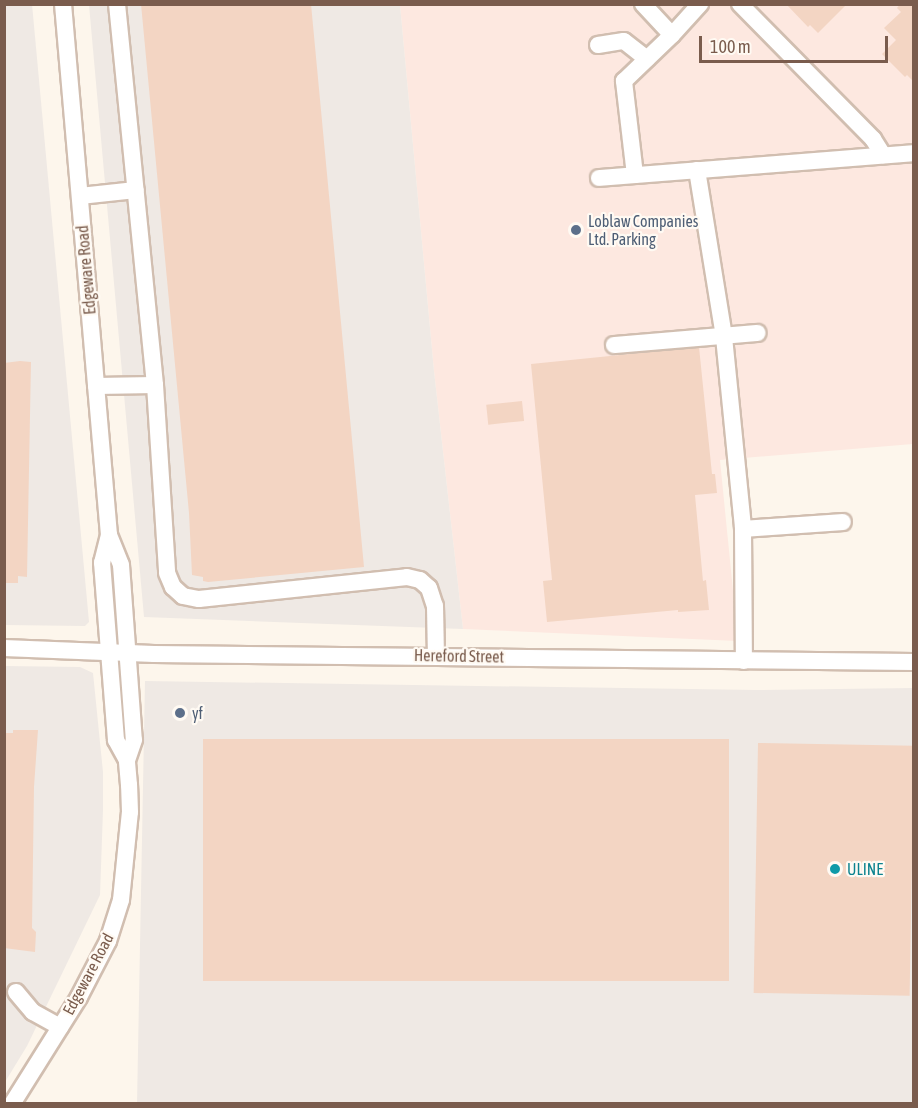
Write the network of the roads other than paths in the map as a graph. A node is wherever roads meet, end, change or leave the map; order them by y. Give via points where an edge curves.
1 (63, 4) edge
2 (117, 4) edge
3 (643, 4) edge
4 (700, 4) edge
5 (740, 4) edge
6 (672, 35) junction
7 (598, 45) dead end
8 (647, 59) junction
9 (914, 153) edge
10 (883, 155) junction
11 (697, 170) junction
12 (635, 175) junction
13 (599, 178) dead end
14 (136, 190) junction
15 (80, 196) junction
16 (758, 333) dead end
17 (724, 337) junction
18 (614, 345) dead end
19 (155, 385) junction
20 (96, 386) junction
21 (843, 522) dead end
22 (743, 530) junction
23 (109, 535) junction
24 (4, 648) edge
25 (109, 651) junction
26 (128, 653) junction
27 (436, 656) junction
28 (744, 661) junction
29 (914, 662) edge
30 (127, 760) junction
31 (16, 992) dead end
32 (60, 1027) junction
33 (12, 1104) edge

1 - 15 street, Edgeware Road
2 - 14 street
3 - 6 street
4 - 6 street
5 - 10 street via 873,139
6 - 8 street
7 - 8 street via 624,41
8 - 12 street via 624,81
9 - 10 street
10 - 11 street
11 - 12 street
11 - 17 street
12 - 13 street
14 - 15 street
14 - 19 street
15 - 20 street, Edgeware Road
16 - 17 street
17 - 18 street
17 - 22 street
19 - 20 street
19 - 27 street via 167,573 183,597 200,599 407,577 420,580 429,588 435,606
20 - 23 street, Edgeware Road
21 - 22 street
22 - 28 street
23 - 25 street, Edgeware Road via 102,563
23 - 26 street, Edgeware Road via 122,565
24 - 25 street, Hereford Street
25 - 26 street, Hereford Street
25 - 30 street, Edgeware Road via 116,740
26 - 27 street, Hereford Street
26 - 30 street, Edgeware Road via 134,740
27 - 28 street, Hereford Street
28 - 29 street, Hereford Street
30 - 32 street, Edgeware Road via 130,812 121,900 108,941
31 - 32 street via 33,1012
32 - 33 street, Edgeware Road

